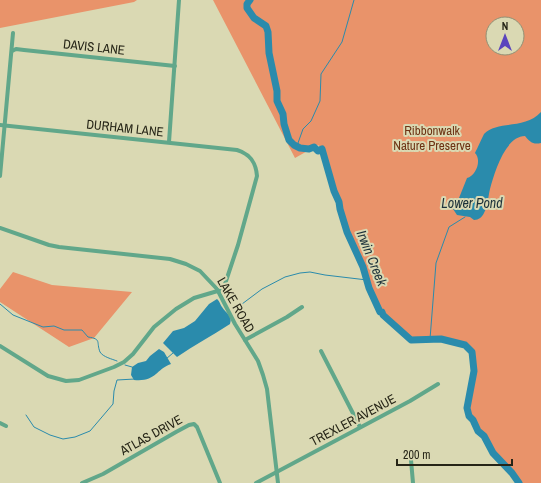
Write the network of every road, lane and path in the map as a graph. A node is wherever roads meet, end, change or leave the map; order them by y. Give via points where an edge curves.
1 (179, 0) edge
2 (12, 33) dead end
3 (12, 51) junction
4 (175, 66) junction
5 (0, 125) edge
6 (5, 125) junction
7 (169, 142) junction
8 (0, 176) edge
9 (0, 228) edge
10 (218, 291) junction
11 (302, 307) dead end
12 (245, 340) junction
13 (0, 346) edge
14 (321, 351) dead end
15 (438, 384) dead end
16 (0, 423) edge
17 (6, 426) dead end
18 (360, 427) junction
19 (410, 460) dead end
20 (277, 472) junction
21 (82, 483) edge
22 (220, 483) edge
23 (256, 483) edge
24 (278, 483) edge
25 (413, 483) edge

1 - 4 street
2 - 3 street
3 - 4 street, DAVIS LANE via 16,49
3 - 6 street
4 - 7 street
5 - 6 street, DURHAM LANE
6 - 7 street, DURHAM LANE
6 - 8 street
7 - 10 street, DURHAM LANE via 238,150 248,154 255,165 257,182 225,284
9 - 10 street, LAKE ROAD via 59,248 178,261 200,271
10 - 12 street, LAKE ROAD
10 - 13 street via 194,298 176,309 154,327 124,362 80,380 61,381 48,376
11 - 12 street
12 - 20 street, LAKE ROAD via 258,361 265,382
14 - 18 street
15 - 18 street, TREXLER AVENUE
16 - 17 street
18 - 20 street, TREXLER AVENUE
19 - 25 street
20 - 23 street, TREXLER AVENUE
20 - 24 street, LAKE ROAD
21 - 22 street, ATLAS DRIVE via 194,424

